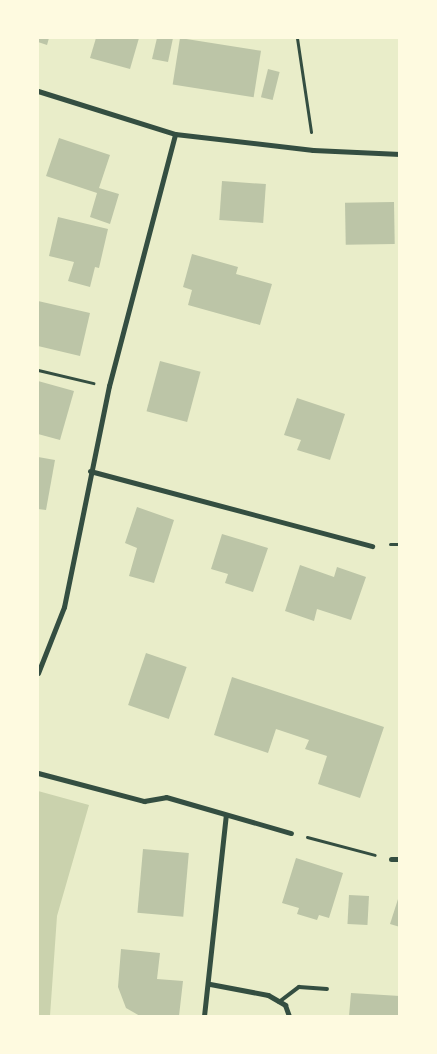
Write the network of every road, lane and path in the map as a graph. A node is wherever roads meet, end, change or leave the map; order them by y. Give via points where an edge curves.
1 (296, 38) edge
2 (38, 91) edge
3 (175, 134) junction
4 (313, 150) junction
5 (400, 154) edge
6 (38, 370) edge
7 (109, 386) junction
8 (90, 471) junction
9 (372, 546) dead end
10 (38, 673) edge
11 (38, 773) edge
12 (226, 815) junction
13 (292, 833) joint
14 (391, 859) joint
15 (400, 860) edge
16 (210, 984) junction
17 (327, 989) dead end
18 (279, 1002) junction
19 (204, 1016) edge
20 (289, 1016) edge

1 - 4 path
2 - 3 street
3 - 4 street
3 - 7 street
4 - 5 street
6 - 7 path
7 - 8 street
8 - 9 street
8 - 10 street via 64,607
11 - 12 street via 144,801 166,797
12 - 13 street
12 - 16 street
13 - 14 path
14 - 15 street
16 - 18 street via 268,996
16 - 19 street
17 - 18 lane via 299,987
18 - 20 street via 285,1005

